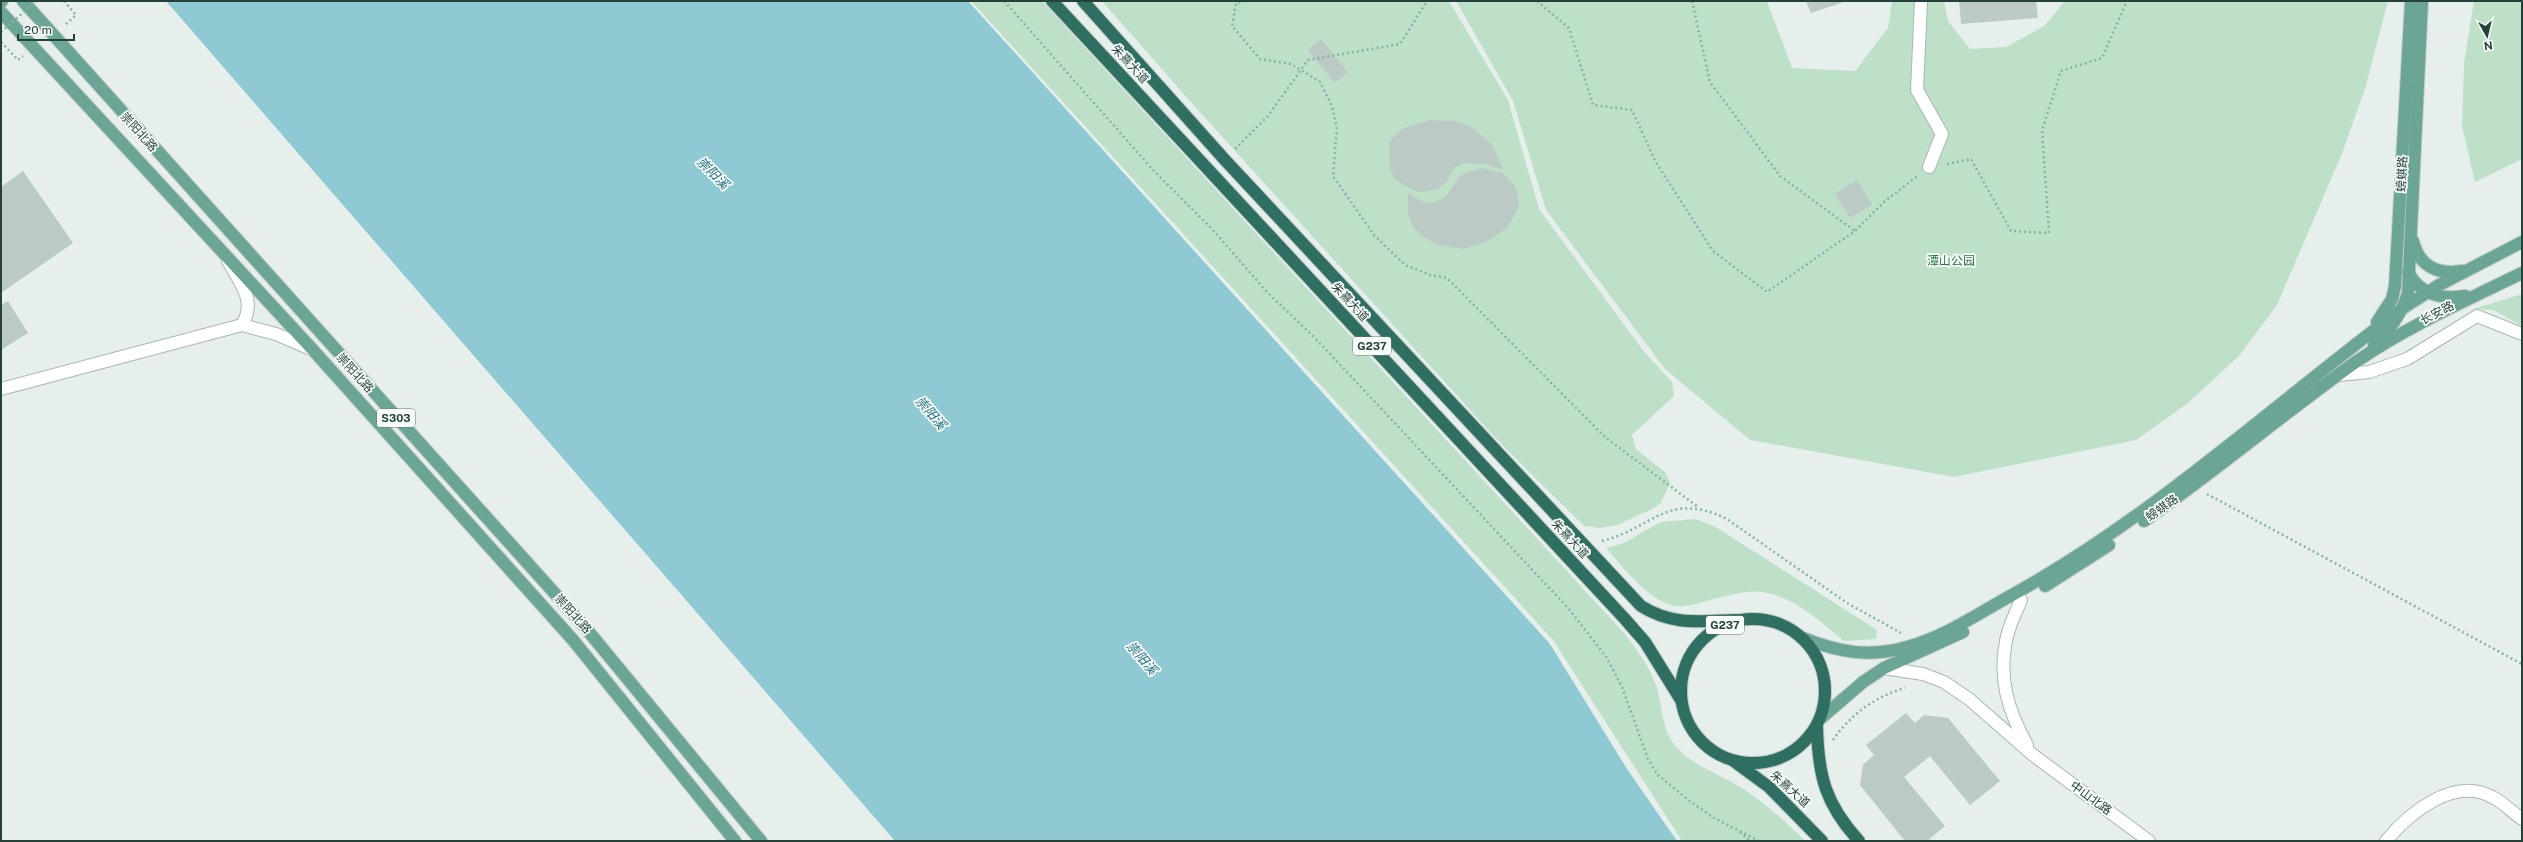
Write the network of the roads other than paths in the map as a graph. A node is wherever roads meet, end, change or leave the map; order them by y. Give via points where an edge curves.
1 (23, 1) edge
2 (1052, 1) edge
3 (1083, 1) edge
4 (1921, 1) edge
5 (2411, 1) edge
6 (2422, 1) edge
7 (1, 12) edge
8 (1929, 167) road end
9 (2411, 232) junction
10 (2522, 242) edge
11 (223, 253) junction
12 (2398, 253) junction
13 (2471, 269) junction
14 (2522, 273) edge
15 (2409, 274) junction
16 (2428, 292) junction
17 (2473, 295) junction
18 (2403, 308) junction
19 (242, 326) junction
20 (2522, 334) edge
21 (2365, 337) junction
22 (313, 350) junction
23 (2357, 361) junction
24 (2339, 375) junction
25 (1, 389) edge
26 (2021, 600) junction
27 (1736, 620) junction
28 (1953, 633) junction
29 (1803, 638) junction
30 (1884, 668) junction
31 (1681, 700) junction
32 (1818, 723) junction
33 (2032, 755) junction
34 (1734, 761) junction
35 (2522, 819) edge
36 (2146, 840) edge
37 (735, 841) edge
38 (761, 841) edge
39 (1822, 841) edge
40 (1859, 841) edge
41 (2386, 841) edge

1 - 38 main road, 崇阳北路 / S303 via 584,626
2 - 31 highway, 朱熹大道 / G237 via 1624,618 1645,642
3 - 27 highway, 朱熹大道 / G237 via 1225,160 1641,606 1658,616 1674,620
4 - 8 street via 1917,90 1942,134
5 - 12 main road, 螃蜞路
6 - 9 main road
7 - 11 main road, 崇阳北路 / S303
9 - 13 main road via 2419,256 2429,268 2444,272
9 - 15 main road
10 - 13 main road, 长安路
11 - 19 street via 246,294 248,316
11 - 22 main road, 崇阳北路 / S303
12 - 15 main road
12 - 21 main road, 螃蜞路 via 2392,299 2385,313
13 - 16 main road, 长安路
14 - 17 main road, 长安路
15 - 16 main road via 2414,282
15 - 18 main road via 2408,293
16 - 17 main road via 2455,298
16 - 18 main road, 长安路
17 - 23 main road, 长安路 via 2416,324
18 - 21 main road, 长安路
18 - 23 main road via 2394,324
19 - 22 street via 276,334
19 - 25 street
20 - 24 street via 2477,316 2407,359 2369,372
21 - 28 main road via 2150,507
22 - 37 main road, 崇阳北路 / S303 via 573,640
23 - 24 main road, 螃蜞路
24 - 26 main road, 螃蜞路 via 2193,486 2083,563
26 - 28 main road, 螃蜞路
26 - 33 street via 2006,641 2004,687 2012,718
27 - 29 highway, G237 via 1754,618 1772,621 1788,627
27 - 31 highway, G237 via 1716,628 1700,642 1681,679
28 - 29 main road via 1907,647 1865,654 1832,650
28 - 30 main road
29 - 32 highway, G237 via 1822,667 1826,684 1825,702
30 - 32 main road via 1863,682
30 - 33 street, 中山北路 via 1923,674 1944,682 1969,699
31 - 34 highway, G237 via 1687,721 1698,739 1715,752
32 - 34 highway, G237 via 1802,745 1782,758 1758,763
32 - 40 highway, 朱熹大道 / G237 via 1818,758 1823,785 1832,807
33 - 36 street, 中山北路
34 - 39 highway, 朱熹大道 / G237 via 1769,787
35 - 41 street via 2492,796 2478,792 2460,792 2446,796 2416,812

